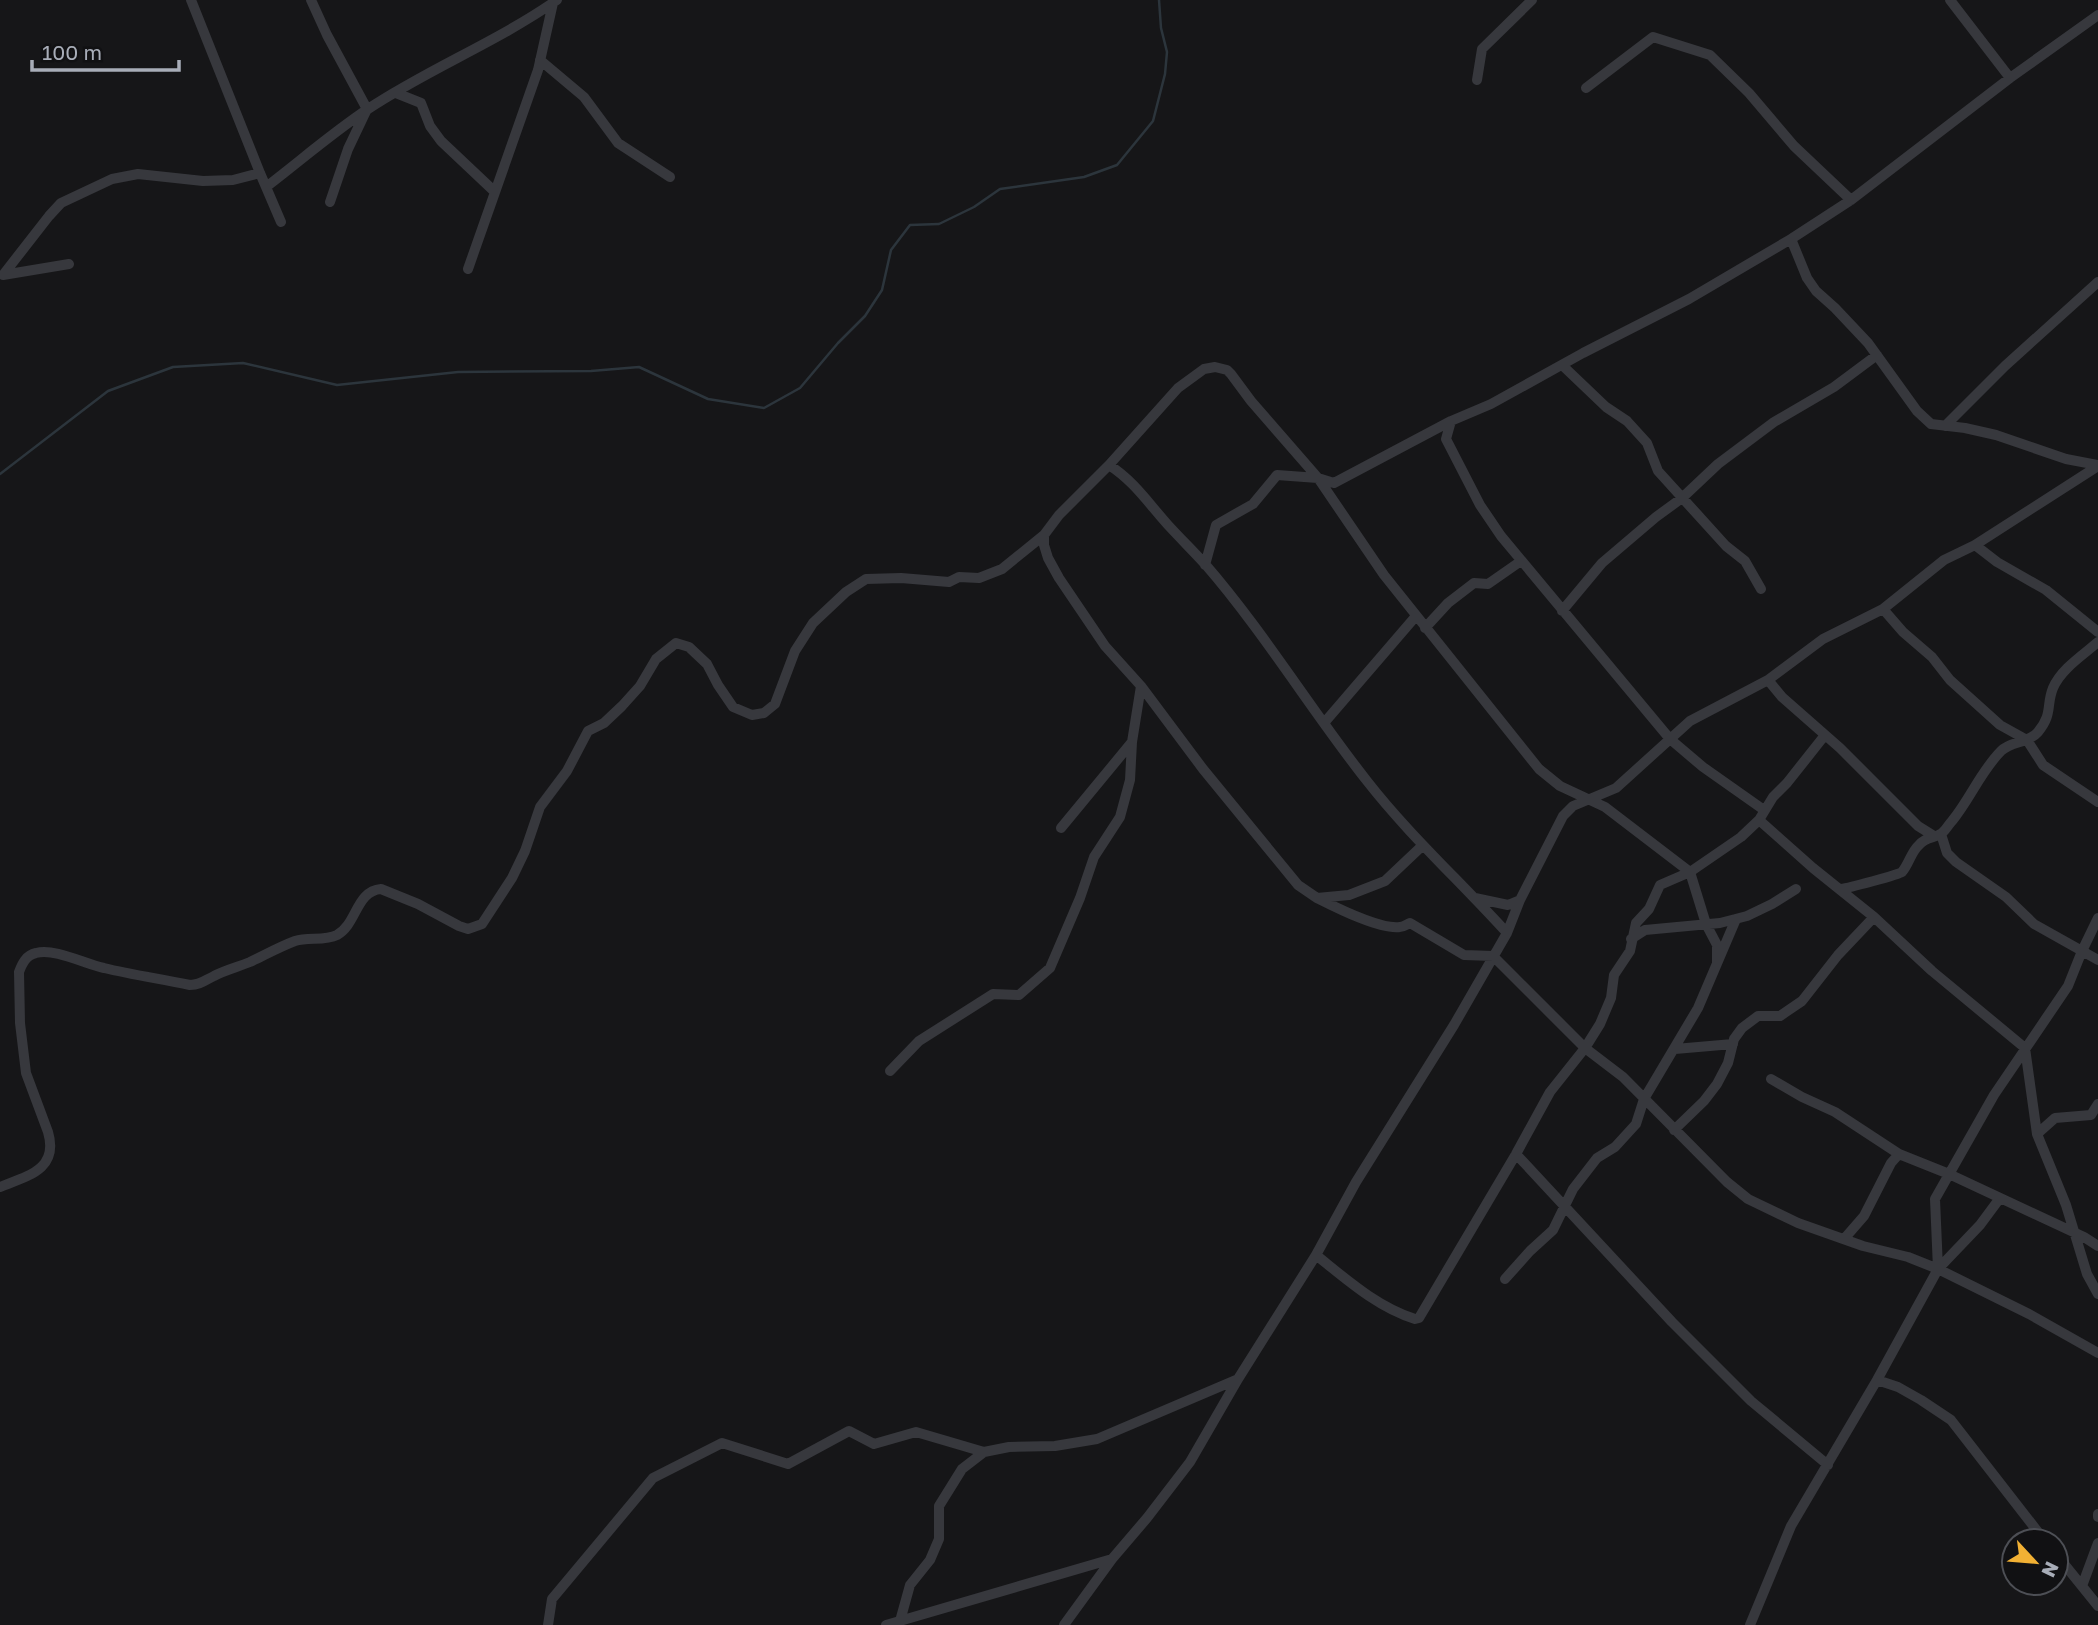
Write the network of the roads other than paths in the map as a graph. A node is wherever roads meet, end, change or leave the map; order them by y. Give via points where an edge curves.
1 (191, 0) edge
2 (311, 0) edge
3 (1532, 0) edge
4 (1950, 0) edge
5 (555, 1) edge
6 (2098, 15) edge
7 (540, 60) junction
8 (2010, 78) junction
9 (1477, 80) dead end
10 (1586, 88) dead end
11 (396, 93) junction
12 (367, 109) junction
13 (260, 173) junction
14 (670, 177) dead end
15 (266, 187) junction
16 (495, 192) junction
17 (1851, 200) junction
18 (330, 202) dead end
19 (281, 222) dead end
20 (1791, 239) junction
21 (69, 264) dead end
22 (468, 269) dead end
23 (2, 275) edge
24 (2098, 282) edge
25 (1877, 355) junction
26 (1562, 365) junction
27 (1451, 421) junction
28 (1945, 426) junction
29 (1109, 465) junction
30 (2098, 465) edge
31 (1318, 478) junction
32 (1682, 498) junction
33 (1044, 535) junction
34 (1975, 545) junction
35 (1521, 561) junction
36 (1205, 565) junction
37 (1760, 589) dead end
38 (1884, 609) junction
39 (1562, 611) junction
40 (1416, 616) junction
41 (1425, 628) junction
42 (2098, 632) edge
43 (2098, 642) edge
44 (1768, 680) junction
45 (1141, 686) junction
46 (1324, 723) junction
47 (1825, 735) junction
48 (1670, 739) junction
49 (2027, 740) junction
50 (1132, 742) junction
51 (1588, 799) junction
52 (2098, 802) edge
53 (1761, 815) junction
54 (1061, 828) dead end
55 (1938, 835) junction
56 (1422, 846) junction
57 (1690, 872) junction
58 (1796, 889) dead end
59 (1841, 889) junction
60 (1317, 898) junction
61 (1475, 898) junction
62 (1520, 900) junction
63 (1874, 917) junction
64 (2098, 918) edge
65 (1736, 919) junction
66 (1706, 924) junction
67 (1507, 933) junction
68 (1631, 939) junction
69 (2081, 951) junction
70 (1493, 957) junction
71 (2098, 960) edge
72 (1717, 963) junction
73 (1732, 1044) junction
74 (1585, 1048) junction
75 (2025, 1048) junction
76 (1675, 1049) junction
77 (890, 1071) dead end
78 (1771, 1079) dead end
79 (1644, 1099) junction
80 (2098, 1104) edge
81 (1674, 1130) junction
82 (2037, 1134) junction
83 (1516, 1154) junction
84 (1899, 1154) junction
85 (1950, 1174) junction
86 (0, 1187) edge
87 (2000, 1198) junction
88 (1564, 1206) junction
89 (2074, 1233) junction
90 (1844, 1239) junction
91 (2098, 1246) edge
92 (1316, 1255) junction
93 (1938, 1269) junction
94 (1505, 1279) dead end
95 (2098, 1294) edge
96 (2098, 1353) edge
97 (1238, 1379) junction
98 (1877, 1380) junction
99 (984, 1452) junction
100 (1828, 1465) junction
101 (2034, 1527) edge
102 (2098, 1543) edge
103 (1112, 1559) junction
104 (2070, 1571) edge
105 (2082, 1586) junction
106 (2098, 1606) edge
107 (900, 1621) junction
108 (548, 1625) edge
109 (886, 1625) edge
110 (1063, 1625) edge
111 (1750, 1625) edge

1 - 13 street
2 - 12 street
3 - 9 street via 1482,49
4 - 8 street
5 - 7 street
5 - 11 street via 526,22
6 - 8 street
7 - 14 street via 584,97 618,143
7 - 16 street
8 - 17 street
10 - 17 street via 1653,37 1710,55
11 - 12 street
11 - 16 street via 421,103 441,141
12 - 15 street
12 - 18 street
13 - 15 street
13 - 23 street via 233,180 138,174 112,179 61,203
15 - 19 street
16 - 22 street
17 - 20 street
20 - 25 street via 1816,291
20 - 26 street
21 - 23 street
24 - 28 street
25 - 28 street via 1917,411 1931,424
25 - 32 street via 1774,422
26 - 27 street
26 - 32 street via 1647,443 1658,471
27 - 31 street via 1334,483
27 - 35 street via 1446,439 1480,505
28 - 30 street via 1996,435
29 - 31 street via 1178,388 1204,369 1215,367 1231,374
29 - 33 street
29 - 36 street via 1131,481
30 - 34 street
31 - 36 street via 1277,475 1253,504 1216,525
31 - 40 street
32 - 37 street via 1745,561
32 - 39 street via 1602,563
33 - 45 street via 1048,558 1059,578 1105,646
33 - 86 street via 1002,569 979,578 959,577 949,582 866,579 813,623 795,651 775,704 764,713 752,715 733,707 707,664 676,643 656,659 622,706 588,731 568,771 540,807 525,852 482,924 468,929 459,926 380,889 366,895 338,934 298,940 200,985 104,968 50,952 31,955 19,972 20,1023 26,1073 51,1150 40,1170
34 - 38 street via 1944,560
34 - 42 street via 2046,590
35 - 39 street
35 - 41 street via 1488,584 1474,583
36 - 46 street
38 - 44 street via 1823,639
38 - 49 street via 1950,680 2000,725
39 - 48 street
40 - 41 street
40 - 46 street
41 - 51 street via 1539,769 1560,786
43 - 49 street via 2055,684 2050,711 2036,735
44 - 47 street
44 - 48 street via 1690,721
45 - 50 street
45 - 60 street via 1298,885
46 - 56 street
47 - 53 street
47 - 55 street via 1918,826
48 - 51 street via 1616,788
48 - 53 street
49 - 52 street via 2049,771
49 - 55 street via 1999,753
50 - 54 street
50 - 77 street via 1130,780 1120,817 1094,857 1050,968 1018,995 993,994 919,1041
51 - 57 street
51 - 62 street via 1563,816
53 - 57 street via 1741,837
53 - 59 street via 1813,868
55 - 59 street via 1924,839 1897,875
55 - 69 street via 1956,862 2006,897 2034,924
56 - 60 street via 1385,881 1349,895
56 - 61 street
57 - 66 street
57 - 68 street via 1660,885
58 - 65 street
59 - 63 street
60 - 70 street via 1377,923 1399,927 1410,923 1464,955
61 - 62 street via 1508,905
61 - 67 street
62 - 67 street
63 - 73 street via 1802,1001 1780,1016 1758,1016 1742,1028
63 - 75 street
64 - 69 street
65 - 66 street
65 - 72 street
66 - 68 street via 1645,930
66 - 72 street via 1717,945
67 - 70 street
68 - 74 street via 1630,950 1614,975 1606,1010
69 - 71 street
69 - 75 street via 2068,986
70 - 74 street
70 - 92 street
72 - 76 street
73 - 76 street
73 - 81 street via 1717,1084
74 - 79 street
74 - 83 street via 1550,1092
75 - 82 street
75 - 85 street
76 - 79 street
78 - 84 street via 1835,1112
79 - 81 street
79 - 88 street via 1636,1124 1615,1147 1597,1158
80 - 82 street via 2091,1115 2055,1118
81 - 90 street via 1748,1199
82 - 89 street
83 - 88 street
83 - 92 street via 1419,1318 1405,1316 1355,1287
84 - 85 street
84 - 90 street via 1864,1216
85 - 87 street
85 - 93 street via 1935,1199
87 - 89 street
87 - 93 street
88 - 94 street via 1553,1230
88 - 100 street via 1751,1401
89 - 91 street
89 - 95 street
90 - 93 street
92 - 97 street
93 - 96 street
93 - 98 street
97 - 99 street via 1097,1439
97 - 103 street via 1190,1462
98 - 100 street
98 - 101 street via 1921,1399 1951,1420
99 - 107 street via 962,1469 939,1506 939,1539 930,1560 910,1584
99 - 108 street via 916,1432 874,1444 849,1432 788,1464 722,1443 653,1478 552,1599
100 - 111 street via 1791,1526
102 - 105 street
103 - 107 street
103 - 110 street
104 - 105 street
105 - 106 street
107 - 109 street

